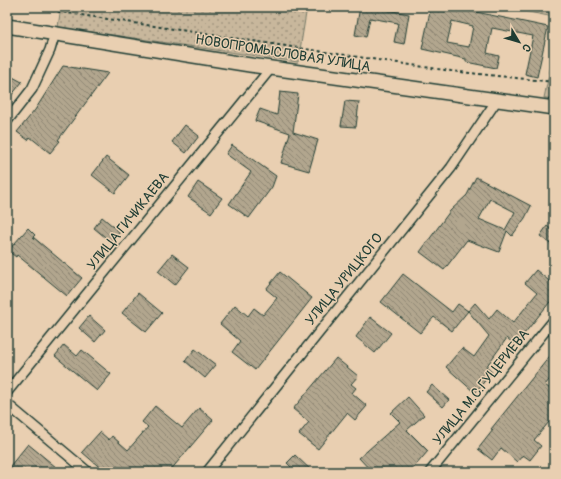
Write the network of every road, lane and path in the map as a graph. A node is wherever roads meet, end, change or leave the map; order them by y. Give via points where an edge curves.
1 (28, 7) edge
2 (7, 26) edge
3 (55, 33) junction
4 (271, 68) junction
5 (554, 82) edge
6 (497, 100) junction
7 (554, 108) edge
8 (7, 121) edge
9 (554, 320) edge
10 (7, 392) edge
11 (7, 404) edge
12 (88, 472) edge
13 (207, 472) edge
14 (430, 472) edge

1 - 5 path via 451,71
2 - 3 main road, НОВОПРОМЫСЛОВАЯ УЛИЦА
3 - 4 main road, НОВОПРОМЫСЛОВАЯ УЛИЦА
3 - 8 street via 32,89
4 - 6 main road, НОВОПРОМЫСЛОВАЯ УЛИЦА
4 - 10 street, УЛИЦА ГИЧИКАЕВА
6 - 7 main road, НОВОПРОМЫСЛОВАЯ УЛИЦА
6 - 13 street, УЛИЦА УРИЦКОГО via 451,168
9 - 14 street, УЛИЦА М.С.ГУЦЕРИЕВА
11 - 12 street

